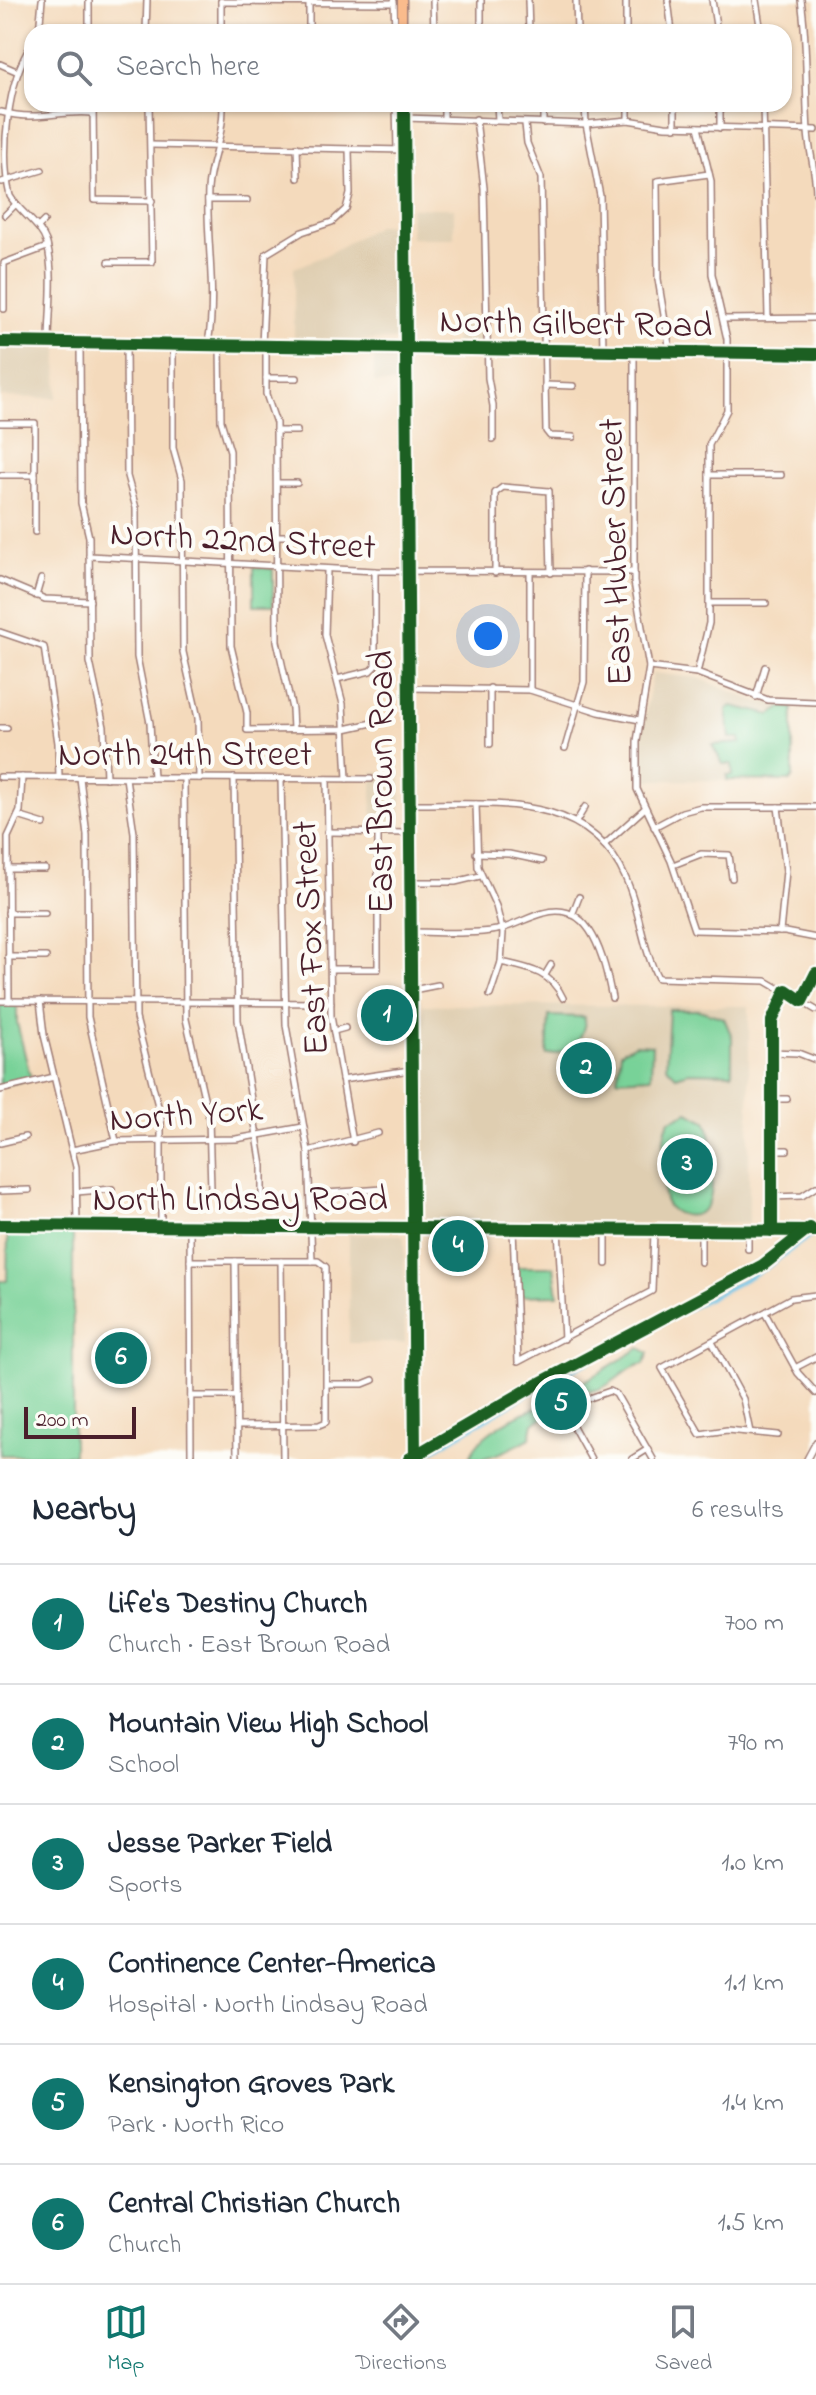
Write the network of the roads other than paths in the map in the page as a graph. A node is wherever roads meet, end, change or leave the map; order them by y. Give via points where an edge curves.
1 (42, 0) edge
2 (89, 0) edge
3 (147, 0) edge
4 (433, 0) edge
5 (481, 0) edge
6 (528, 0) edge
7 (576, 0) edge
8 (626, 0) edge
9 (668, 0) edge
10 (712, 0) edge
11 (756, 0) edge
12 (801, 0) edge
13 (221, 1) edge
14 (309, 1) edge
15 (397, 1) edge
16 (40, 24) edge
17 (89, 24) edge
18 (146, 24) edge
19 (221, 24) edge
20 (309, 24) edge
21 (396, 24) edge
22 (401, 24) edge
23 (434, 24) edge
24 (481, 24) edge
25 (529, 24) edge
26 (577, 24) edge
27 (626, 24) edge
28 (671, 24) edge
29 (716, 24) edge
30 (760, 24) edge
31 (24, 60) edge
32 (0, 64) edge
33 (16, 71) junction
34 (2, 112) edge
35 (63, 112) edge
36 (80, 112) edge
37 (149, 112) edge
38 (222, 112) edge
39 (397, 112) edge
40 (404, 112) edge
41 (444, 112) edge
42 (498, 112) edge
43 (543, 112) edge
44 (585, 112) edge
45 (628, 112) edge
46 (675, 112) edge
47 (720, 112) edge
48 (763, 112) edge
49 (93, 113) joint
50 (404, 118) junction
51 (444, 118) junction
52 (476, 119) junction
53 (498, 120) junction
54 (628, 120) junction
55 (543, 123) junction
56 (525, 124) junction
57 (586, 124) junction
58 (675, 127) junction
59 (698, 127) junction
60 (720, 128) junction
61 (764, 129) junction
62 (807, 130) junction
63 (816, 130) edge
64 (151, 145) junction
65 (219, 147) junction
66 (297, 147) junction
67 (349, 149) junction
68 (400, 150) junction
69 (42, 170) dead end
70 (709, 174) junction
71 (298, 178) dead end
72 (2, 182) junction
73 (816, 193) edge
74 (208, 200) junction
75 (247, 200) dead end
76 (152, 201) junction
77 (16, 204) junction
78 (5, 215) dead end
79 (44, 221) dead end
80 (38, 227) junction
81 (47, 247) junction
82 (109, 262) dead end
83 (4, 309) dead end
84 (768, 317) junction
85 (816, 318) edge
86 (723, 319) junction
87 (0, 342) edge
88 (49, 343) junction
89 (80, 343) junction
90 (126, 344) junction
91 (173, 345) junction
92 (207, 345) junction
93 (220, 346) junction
94 (264, 346) junction
95 (408, 348) junction
96 (487, 349) junction
97 (545, 350) junction
98 (603, 351) junction
99 (634, 352) junction
100 (670, 352) junction
101 (727, 353) junction
102 (816, 354) edge
103 (266, 378) junction
104 (297, 378) dead end
105 (545, 385) junction
106 (573, 386) dead end
107 (0, 423) edge
108 (276, 431) junction
109 (297, 431) dead end
110 (573, 437) dead end
111 (493, 439) dead end
112 (0, 475) edge
113 (35, 475) junction
114 (709, 475) junction
115 (781, 475) dead end
116 (277, 483) junction
117 (297, 483) dead end
118 (35, 532) dead end
119 (277, 536) junction
120 (297, 536) dead end
121 (89, 556) junction
122 (136, 558) junction
123 (183, 560) junction
124 (231, 562) junction
125 (277, 566) junction
126 (327, 570) junction
127 (375, 571) junction
128 (585, 571) junction
129 (408, 572) junction
130 (634, 572) junction
131 (495, 573) junction
132 (530, 573) junction
133 (551, 573) junction
134 (41, 579) dead end
135 (0, 580) edge
136 (36, 596) junction
137 (90, 601) junction
138 (709, 603) junction
139 (766, 603) dead end
140 (0, 632) edge
141 (649, 667) junction
142 (765, 667) dead end
143 (697, 673) junction
144 (337, 679) junction
145 (408, 688) junction
146 (490, 688) junction
147 (530, 690) junction
148 (756, 697) junction
149 (816, 702) edge
150 (578, 704) junction
151 (640, 720) junction
152 (381, 721) dead end
153 (293, 729) junction
154 (345, 729) junction
155 (490, 744) dead end
156 (565, 748) dead end
157 (0, 777) edge
158 (22, 777) junction
159 (59, 777) junction
160 (80, 778) junction
161 (106, 778) junction
162 (126, 778) junction
163 (153, 778) junction
164 (184, 778) junction
165 (199, 778) junction
166 (234, 778) junction
167 (281, 779) junction
168 (327, 779) junction
169 (347, 779) junction
170 (371, 779) dead end
171 (409, 804) junction
172 (476, 804) junction
173 (585, 807) dead end
174 (778, 807) junction
175 (816, 807) edge
176 (644, 809) junction
177 (18, 816) junction
178 (576, 822) junction
179 (44, 824) dead end
180 (654, 827) junction
181 (327, 832) junction
182 (378, 833) junction
183 (409, 833) junction
184 (604, 845) junction
185 (476, 853) junction
186 (542, 861) dead end
187 (673, 865) junction
188 (8, 869) junction
189 (45, 869) dead end
190 (480, 876) junction
191 (732, 878) dead end
192 (418, 882) dead end
193 (579, 897) dead end
194 (8, 913) junction
195 (45, 913) dead end
196 (572, 915) junction
197 (502, 929) junction
198 (410, 932) junction
199 (780, 932) junction
200 (816, 938) edge
201 (8, 957) junction
202 (46, 957) dead end
203 (501, 962) junction
204 (551, 965) dead end
205 (331, 969) junction
206 (816, 973) edge
207 (545, 975) junction
208 (438, 985) dead end
209 (418, 989) dead end
210 (786, 990) junction
211 (490, 995) dead end
212 (563, 998) dead end
213 (612, 998) dead end
214 (0, 1001) edge
215 (9, 1001) junction
216 (40, 1001) junction
217 (802, 1001) junction
218 (87, 1002) junction
219 (134, 1002) junction
220 (185, 1002) junction
221 (238, 1002) junction
222 (285, 1003) junction
223 (331, 1003) junction
224 (816, 1010) edge
225 (345, 1028) dead end
226 (334, 1031) junction
227 (771, 1052) junction
228 (816, 1060) edge
229 (410, 1070) junction
230 (54, 1077) junction
231 (342, 1080) junction
232 (0, 1090) edge
233 (772, 1099) junction
234 (787, 1099) dead end
235 (303, 1127) junction
236 (378, 1133) dead end
237 (258, 1135) junction
238 (25, 1137) dead end
239 (116, 1141) junction
240 (162, 1141) junction
241 (211, 1141) junction
242 (353, 1142) junction
243 (0, 1143) edge
244 (72, 1150) junction
245 (772, 1150) junction
246 (787, 1150) dead end
247 (308, 1151) junction
248 (816, 1187) edge
249 (112, 1189) dead end
250 (211, 1189) dead end
251 (383, 1189) dead end
252 (29, 1190) dead end
253 (0, 1191) edge
254 (77, 1192) junction
255 (312, 1194) junction
256 (772, 1197) junction
257 (262, 1199) dead end
258 (0, 1225) edge
259 (77, 1226) junction
260 (161, 1226) junction
261 (190, 1227) junction
262 (312, 1227) junction
263 (410, 1228) junction
264 (513, 1229) junction
265 (558, 1229) junction
266 (606, 1229) junction
267 (654, 1230) junction
268 (701, 1230) junction
269 (748, 1231) junction
270 (772, 1231) junction
271 (811, 1231) edge
272 (748, 1249) dead end
273 (190, 1261) junction
274 (235, 1261) junction
275 (281, 1261) junction
276 (312, 1261) junction
277 (701, 1262) dead end
278 (606, 1264) dead end
279 (816, 1295) edge
280 (765, 1313) junction
281 (564, 1339) junction
282 (712, 1342) junction
283 (816, 1357) edge
284 (795, 1368) junction
285 (373, 1380) dead end
286 (327, 1384) junction
287 (816, 1393) edge
288 (191, 1396) junction
289 (236, 1396) junction
290 (282, 1425) junction
291 (237, 1426) junction
292 (750, 1432) junction
293 (778, 1435) dead end
294 (816, 1442) edge
295 (648, 1449) junction
296 (415, 1458) edge
297 (191, 1459) edge
298 (237, 1459) edge
299 (283, 1459) edge
300 (591, 1459) edge
301 (632, 1459) edge
302 (653, 1459) edge
303 (807, 1459) edge

1 - 16 street
2 - 17 street
3 - 18 street
4 - 23 street
5 - 24 street
6 - 25 street
7 - 26 street
8 - 27 street
9 - 28 street
10 - 29 street
11 - 30 street
12 - 62 street via 807,35
13 - 14 street
13 - 19 street
14 - 15 street
14 - 20 street
15 - 21 street
15 - 22 main road
31 - 33 street
32 - 33 street
33 - 34 street
34 - 35 street via 29,119
34 - 72 street
36 - 49 street
37 - 64 street
38 - 65 street
39 - 68 street, East Brown Road
40 - 50 main road, East Brown Road
41 - 51 street
42 - 53 street
43 - 55 street
44 - 57 street
45 - 54 street
46 - 58 street
47 - 60 street
48 - 61 street
49 - 76 street via 94,200
50 - 51 street
50 - 68 main road, East Brown Road
51 - 52 street
52 - 53 street
52 - 96 street via 484,188
53 - 56 street
54 - 57 street
54 - 58 street
55 - 56 street
55 - 57 street
56 - 97 street via 541,178
57 - 98 street via 600,196
58 - 59 street
59 - 60 street
59 - 70 street
60 - 61 street
61 - 62 street
61 - 84 street
62 - 63 street
62 - 73 street
64 - 65 street
64 - 76 street
65 - 66 street
65 - 74 street
66 - 67 street
66 - 71 street
67 - 68 street
67 - 94 street via 346,209 332,222 302,232 266,254
68 - 95 main road, East Brown Road
69 - 72 street
70 - 86 street via 712,274
70 - 100 street via 657,181 658,279
72 - 77 street
74 - 75 street
74 - 92 street via 214,284
76 - 82 street via 152,262
77 - 78 street
77 - 80 street
79 - 80 street
80 - 81 street
81 - 83 street via 4,263
81 - 88 street
84 - 85 street
84 - 86 street
86 - 101 street
87 - 88 main road, North Gilbert Road
88 - 89 main road, North Gilbert Road
89 - 90 main road, North Gilbert Road
89 - 121 street via 81,503
90 - 91 main road, North Gilbert Road
90 - 122 street via 127,476 136,508
91 - 92 main road, North Gilbert Road
91 - 123 street via 173,448 182,480
92 - 93 main road, North Gilbert Road
93 - 94 main road, North Gilbert Road
93 - 124 street via 221,421 230,451
94 - 95 main road, North Gilbert Road
94 - 103 street
95 - 96 main road, North Gilbert Road
95 - 129 main road, East Brown Road
96 - 97 main road, North Gilbert Road
96 - 111 street
97 - 98 main road, North Gilbert Road
97 - 105 street
98 - 99 main road, North Gilbert Road
99 - 100 main road, North Gilbert Road
99 - 130 street, East Huber Street
100 - 101 main road, North Gilbert Road
101 - 102 main road, North Gilbert Road
101 - 114 street via 727,413 710,440
103 - 104 street
103 - 108 street
105 - 106 street
105 - 110 street via 546,433
107 - 113 street via 35,423
108 - 109 street
108 - 116 street
112 - 113 street
113 - 118 street
114 - 115 street
114 - 138 street
116 - 117 street
116 - 119 street
119 - 120 street
119 - 125 street
121 - 122 street, North 22nd Street
121 - 137 street
122 - 123 street, North 22nd Street
122 - 163 street via 137,657 150,723
123 - 124 street, North 22nd Street
123 - 165 street via 183,652 198,718
124 - 125 street, North 22nd Street
124 - 153 street via 231,646 247,730
125 - 126 street, North 22nd Street
125 - 153 street via 277,641
126 - 127 street, North 22nd Street
126 - 144 street, East Fox Street via 325,635
127 - 129 street, North 22nd Street
127 - 144 street via 375,666
128 - 130 street, North 22nd Street
128 - 133 street, North 22nd Street
128 - 150 street via 585,677
129 - 131 street, North 22nd Street
129 - 145 main road, East Brown Road
130 - 141 street, East Huber Street
131 - 132 street, North 22nd Street
131 - 133 street via 496,489 548,489
132 - 133 street, North 22nd Street
132 - 147 street
134 - 136 street
135 - 136 street
136 - 137 street
137 - 161 street via 90,662 104,727
138 - 139 street
138 - 143 street
140 - 159 street via 44,647
141 - 143 street
141 - 151 street, East Huber Street
142 - 148 street
143 - 148 street
144 - 154 street, East Fox Street
145 - 146 street
145 - 171 main road, East Brown Road
146 - 147 street
146 - 155 street
147 - 150 street
148 - 149 street
150 - 151 street
150 - 156 street
151 - 176 street, East Huber Street via 637,784
152 - 154 street
153 - 154 street
154 - 169 street, East Fox Street
157 - 158 street, North 24th Street
158 - 159 street, North 24th Street
158 - 177 street
159 - 160 street, North 24th Street
160 - 161 street, North 24th Street
160 - 218 street via 87,835
161 - 162 street, North 24th Street
162 - 163 street, North 24th Street
162 - 219 street via 134,833
163 - 164 street, North 24th Street
164 - 165 street, North 24th Street
164 - 220 street
165 - 166 street, North 24th Street
166 - 167 street, North 24th Street
166 - 221 street
167 - 168 street, North 24th Street
167 - 222 street
168 - 169 street, North 24th Street
168 - 181 street, East Fox Street
169 - 170 street, North 24th Street
171 - 172 street
171 - 183 main road, East Brown Road
172 - 178 street via 535,807
172 - 185 street
173 - 178 street
174 - 175 street
174 - 180 street via 696,807
174 - 199 street via 786,866
176 - 180 street, East Huber Street
176 - 184 street
177 - 179 street
177 - 188 street via 8,837
178 - 184 street
180 - 187 street, East Huber Street
181 - 182 street
181 - 205 street, East Fox Street
182 - 183 street
182 - 205 street via 378,969
183 - 198 main road, East Brown Road
184 - 210 street via 629,885 658,978 762,981
185 - 186 street
185 - 190 street
187 - 191 street via 701,854 729,855
187 - 199 street, East Huber Street via 694,930
188 - 189 street
188 - 194 street
190 - 192 street
190 - 197 street
193 - 196 street
194 - 195 street
194 - 201 street
196 - 197 street via 548,912
196 - 213 street via 594,936
197 - 198 street
197 - 203 street
198 - 229 main road, East Brown Road
199 - 200 street
201 - 202 street
201 - 215 street
203 - 207 street
203 - 211 street
204 - 207 street
205 - 223 street, East Fox Street
206 - 217 street
207 - 212 street
208 - 209 street
210 - 217 street
210 - 227 street via 773,1017
214 - 215 street
215 - 216 street
216 - 218 street
216 - 230 street
217 - 224 street
218 - 219 street
218 - 239 street
219 - 220 street
219 - 240 street
220 - 221 street
220 - 241 street
221 - 222 street
221 - 237 street
222 - 223 street
222 - 235 street
223 - 226 street, East Fox Street
225 - 226 street
226 - 231 street, East Fox Street
227 - 228 street via 800,1053
227 - 233 street
229 - 231 street
229 - 263 main road, East Brown Road
230 - 232 street
230 - 244 street
231 - 242 street, East Fox Street
233 - 234 street
233 - 245 street
235 - 237 street, North York
235 - 247 street
236 - 242 street
237 - 241 street, North York
237 - 257 street
238 - 243 street
239 - 240 street, North York
239 - 244 street, North York
240 - 241 street, North York
240 - 260 street
241 - 250 street
242 - 247 street
244 - 254 street
245 - 246 street
245 - 256 street
247 - 255 street
248 - 256 street via 802,1196
249 - 254 street
251 - 255 street
252 - 253 street
254 - 259 street
255 - 262 street
256 - 270 street
258 - 259 main road, North Lindsay Road
259 - 260 main road, North Lindsay Road
260 - 261 main road, North Lindsay Road
261 - 262 main road, North Lindsay Road
261 - 273 street
262 - 263 main road, North Lindsay Road
262 - 276 street
263 - 264 main road, North Lindsay Road
263 - 296 main road, East Brown Road
264 - 265 main road, North Lindsay Road
264 - 281 street via 518,1362
265 - 266 main road, North Lindsay Road
265 - 281 street
266 - 267 main road, North Lindsay Road
266 - 278 street
267 - 268 main road, North Lindsay Road
267 - 281 street via 652,1291
268 - 269 main road, North Lindsay Road
268 - 277 street
269 - 270 main road, North Lindsay Road
269 - 272 street
270 - 271 main road, North Lindsay Road
273 - 274 street
273 - 288 street
274 - 275 street
274 - 289 street
275 - 276 street
275 - 290 street
276 - 286 street via 324,1264
279 - 280 street via 791,1298
280 - 282 street
280 - 284 street
282 - 292 street via 743,1399
282 - 292 street via 662,1368 700,1434
283 - 284 street
284 - 287 street
285 - 286 street
286 - 290 street via 325,1423
288 - 289 street
288 - 297 street
289 - 291 street
290 - 291 street
290 - 299 street
291 - 298 street
292 - 293 street
294 - 303 street
295 - 300 street via 612,1391 587,1399 568,1417
295 - 301 street
295 - 302 street

